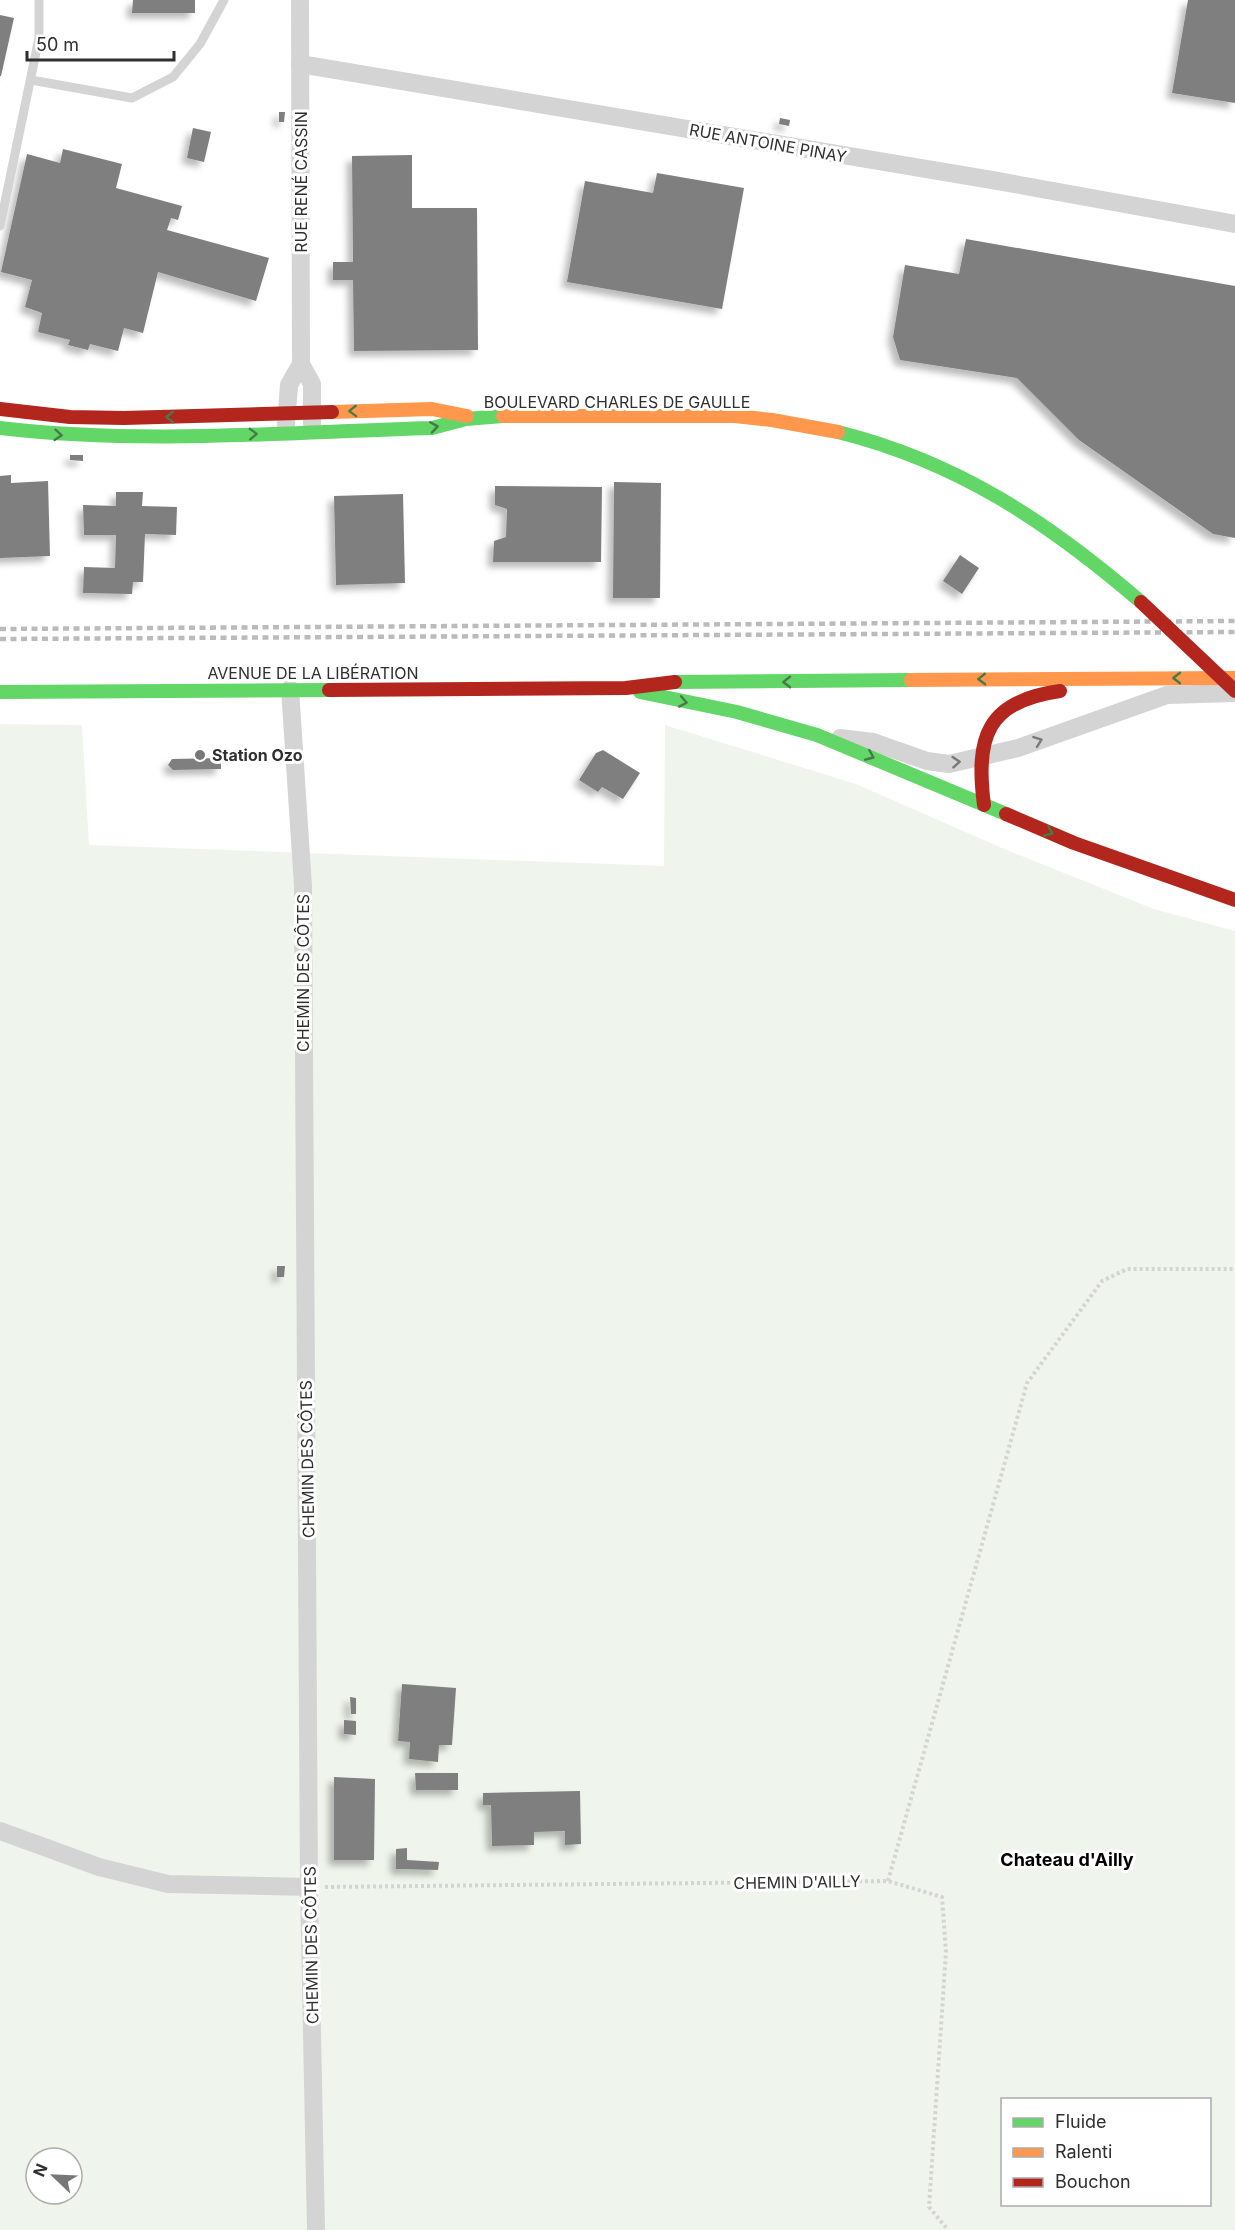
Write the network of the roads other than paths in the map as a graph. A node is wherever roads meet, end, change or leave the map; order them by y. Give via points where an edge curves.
1 (39, 0) edge
2 (224, 0) edge
3 (300, 0) edge
4 (300, 64) junction
5 (31, 80) junction
6 (1235, 224) edge
7 (0, 226) edge
8 (301, 364) junction
9 (0, 409) edge
10 (312, 413) junction
11 (287, 414) junction
12 (475, 418) junction
13 (0, 428) edge
14 (311, 432) junction
15 (286, 433) junction
16 (1121, 678) junction
17 (1235, 678) edge
18 (626, 688) junction
19 (290, 689) junction
20 (0, 692) edge
21 (1235, 692) edge
22 (817, 735) junction
23 (982, 758) junction
24 (984, 805) junction
25 (1235, 900) edge
26 (0, 1831) edge
27 (309, 1887) junction
28 (316, 2230) edge

1 - 5 lane via 39,38
2 - 5 lane via 200,44 172,77 132,98
3 - 4 street, RUE RENÉ CASSIN
4 - 6 street, RUE ANTOINE PINAY
4 - 8 street, RUE RENÉ CASSIN
5 - 7 lane
8 - 10 street, RUE RENÉ CASSIN via 312,384
8 - 11 street, RUE RENÉ CASSIN via 289,385
11 -> 9 street, BOULEVARD CHARLES DE GAULLE via 124,418
10 - 11 street, BOULEVARD CHARLES DE GAULLE
12 -> 10 street, BOULEVARD CHARLES DE GAULLE via 432,409
10 - 14 street, RUE RENÉ CASSIN
11 - 15 street, RUE RENÉ CASSIN
14 -> 12 street, BOULEVARD CHARLES DE GAULLE via 432,428
12 - 21 street, BOULEVARD CHARLES DE GAULLE, bridge via 728,417 812,427 872,441 931,463 1029,513 1141,602
13 -> 15 street, BOULEVARD CHARLES DE GAULLE via 67,436
14 - 15 street, BOULEVARD CHARLES DE GAULLE
17 -> 16 street
16 -> 18 street via 676,682
16 - 23 street via 1069,690 1036,692 1015,701 988,730
18 - 19 street, AVENUE DE LA LIBÉRATION
18 -> 22 street via 737,712
19 - 20 street, AVENUE DE LA LIBÉRATION
19 - 27 street, CHEMIN DES CÔTES via 303,886
23 -> 21 street via 1156,698
22 -> 23 street via 873,742 927,761 949,764
22 -> 24 street
23 - 24 street
24 -> 25 street via 1139,868
26 - 27 street via 99,1867 168,1884
27 - 28 street, CHEMIN DES CÔTES

